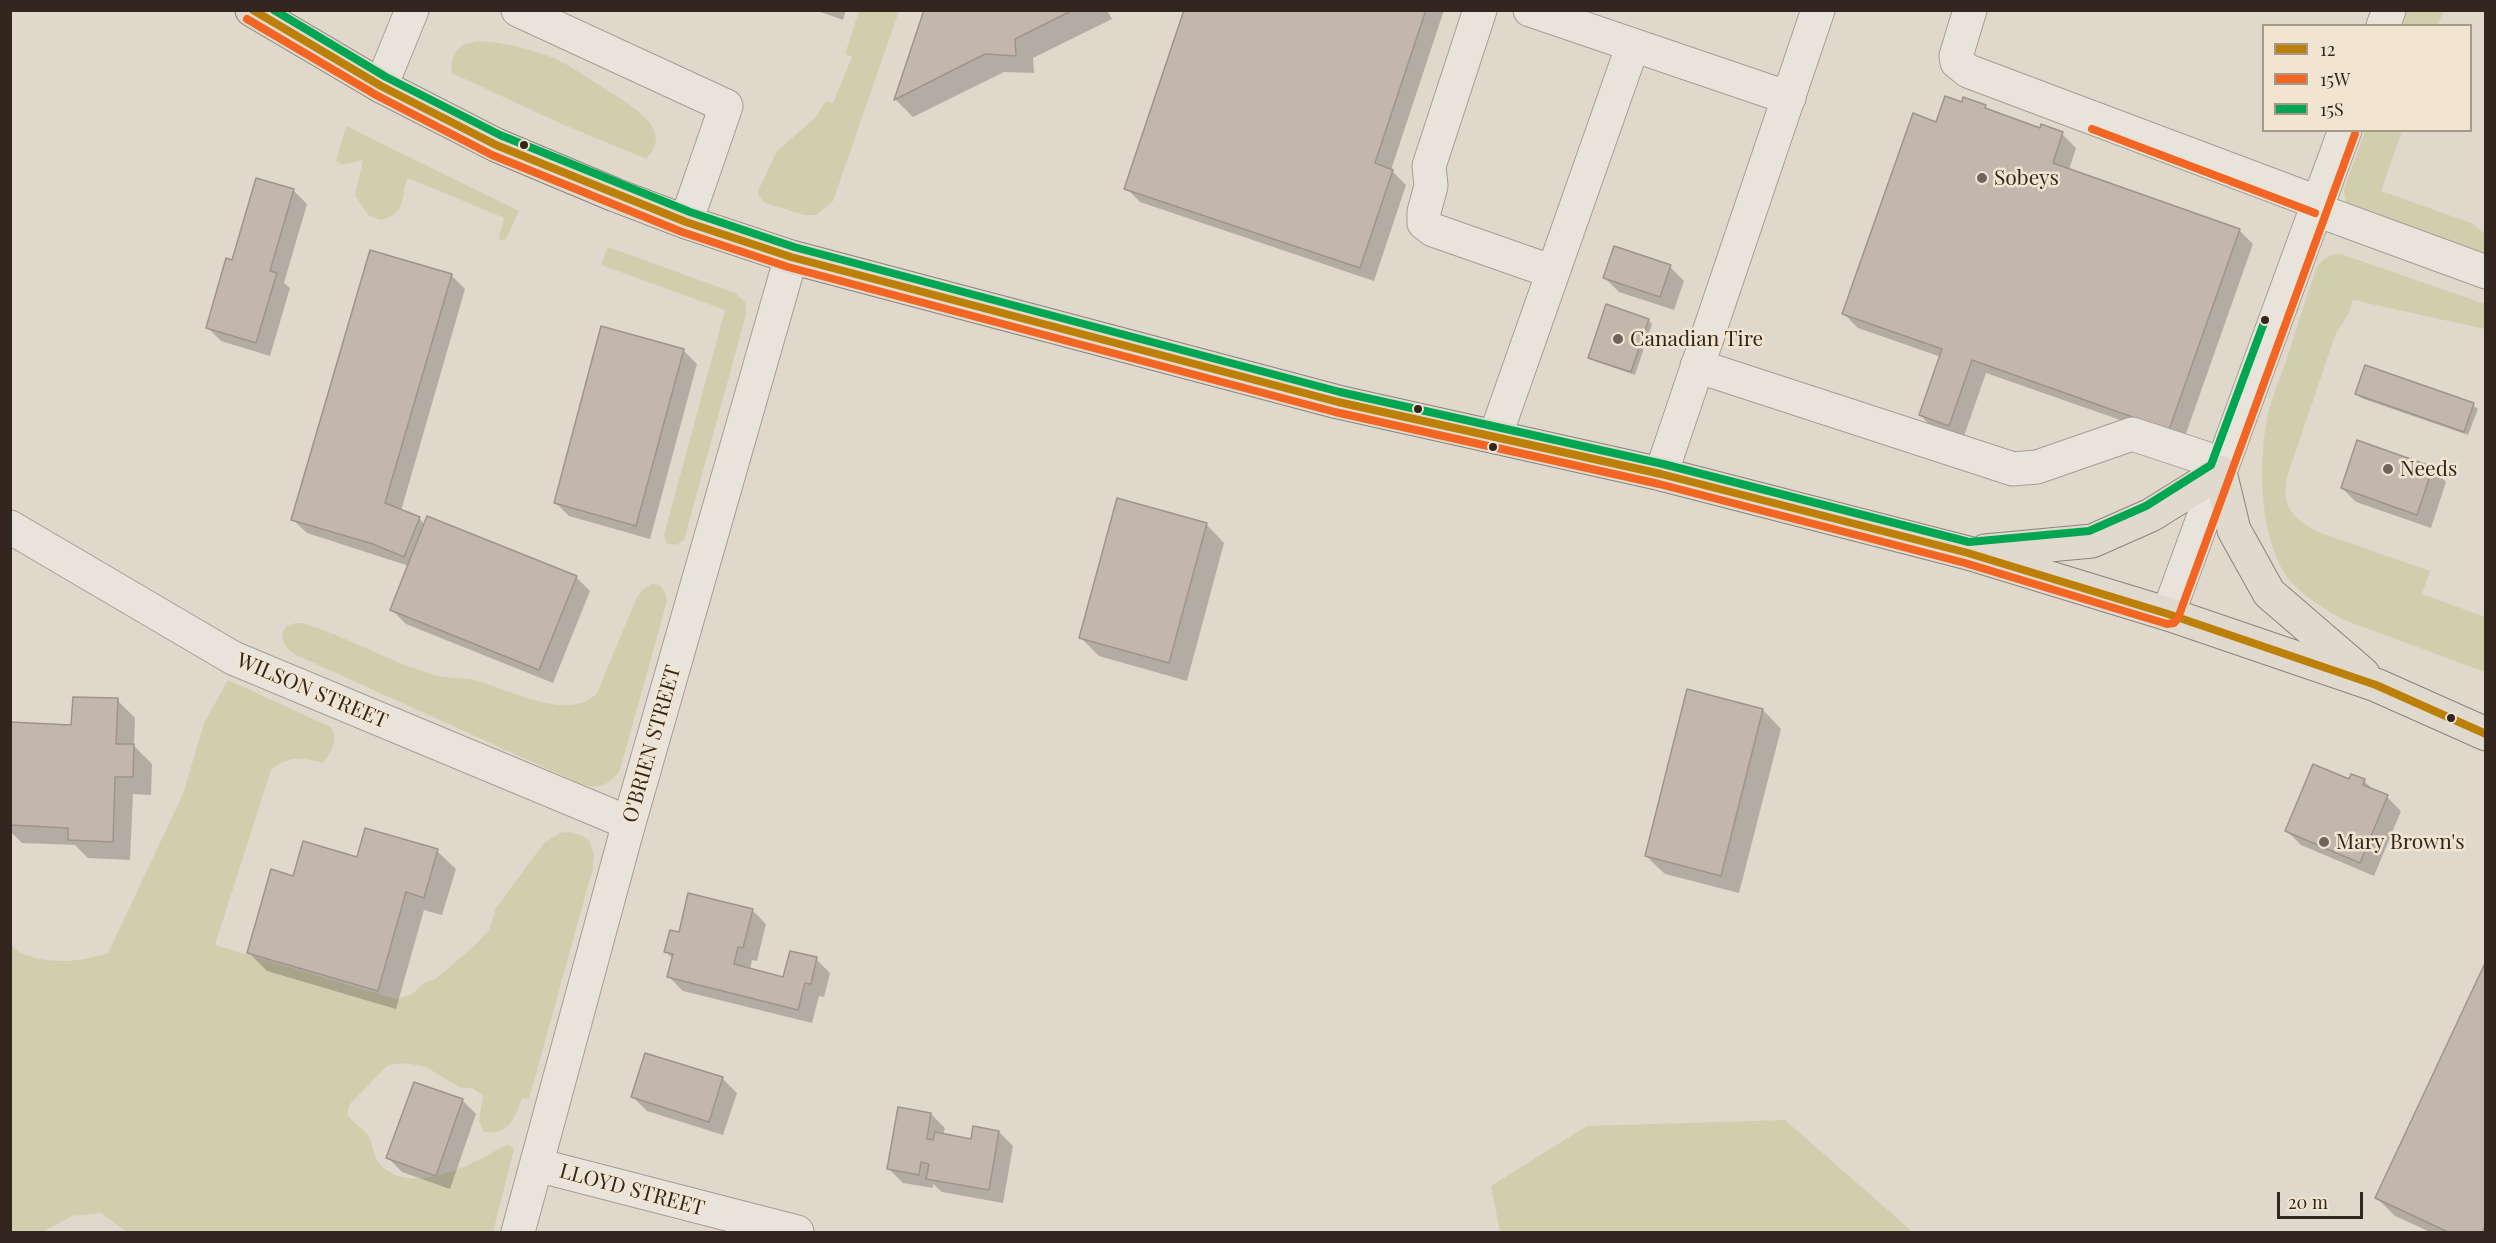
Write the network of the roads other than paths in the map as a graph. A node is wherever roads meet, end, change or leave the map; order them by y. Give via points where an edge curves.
1 (252, 10) edge
2 (412, 10) edge
3 (518, 10) edge
4 (1480, 10) edge
5 (1530, 10) edge
6 (1818, 10) edge
7 (1970, 10) edge
8 (1633, 45) junction
9 (381, 86) junction
10 (1789, 98) junction
11 (2344, 132) edge
12 (2318, 206) junction
13 (686, 222) junction
14 (791, 257) junction
15 (1553, 272) junction
16 (2486, 272) edge
17 (1697, 366) junction
18 (1495, 437) junction
19 (2221, 468) junction
20 (1661, 474) junction
21 (10, 527) edge
22 (1968, 553) junction
23 (2168, 614) junction
24 (2376, 685) junction
25 (2486, 734) edge
26 (629, 823) junction
27 (537, 1165) junction
28 (518, 1233) edge
29 (797, 1233) edge

1 - 9 main road
2 - 9 street
3 - 13 street via 726,106
4 - 15 street via 1429,166 1431,186 1424,223 1433,230
5 - 8 street
6 - 10 street
7 - 12 street via 1957,48 1957,62 1962,68
8 - 10 street
8 - 15 street
9 - 13 main road via 548,168
10 - 17 street
11 - 12 street
12 - 16 street
12 - 19 street
13 - 14 main road
14 - 18 main road via 1338,402
14 - 26 street, O'BRIEN STREET
15 - 18 street
17 - 19 street via 2013,469 2037,467 2132,434
17 - 20 street
18 - 20 main road
19 - 22 main road via 2151,515 2092,542
19 - 23 street
19 - 24 main road via 2234,530 2269,593
20 - 22 main road
21 - 26 street, WILSON STREET via 233,658
22 - 23 main road
23 - 24 main road
24 - 25 main road
26 - 27 street, O'BRIEN STREET
27 - 28 street, O'BRIEN STREET
27 - 29 street, LLOYD STREET

